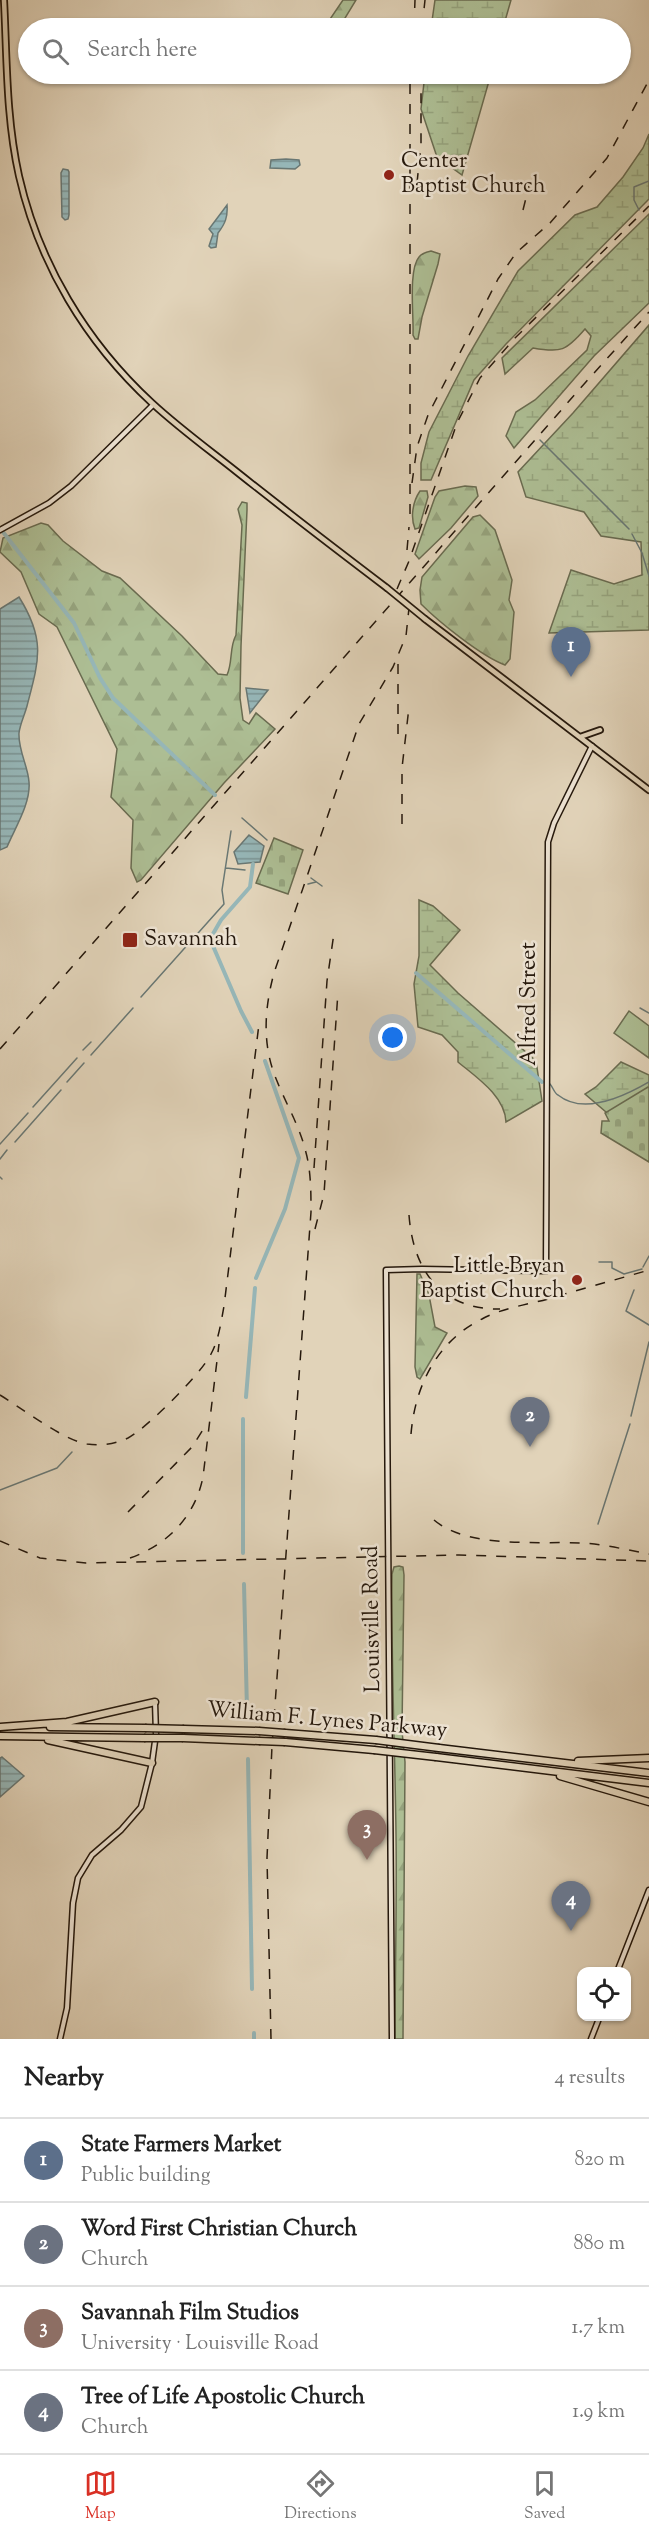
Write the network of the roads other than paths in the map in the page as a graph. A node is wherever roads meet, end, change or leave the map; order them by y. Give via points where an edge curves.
1 (4, 0) edge
2 (153, 405) junction
3 (0, 530) edge
4 (600, 730) dead end
5 (579, 737) junction
6 (592, 747) junction
7 (649, 790) edge
8 (386, 1270) joint
9 (155, 1702) joint
10 (0, 1727) edge
11 (0, 1736) edge
12 (24, 1737) junction
13 (649, 1758) edge
14 (558, 1761) junction
15 (152, 1763) junction
16 (548, 1772) junction
17 (649, 1773) edge
18 (649, 1783) edge
19 (649, 1802) edge
20 (649, 1890) edge
21 (619, 1967) edge
22 (598, 2021) edge
23 (60, 2039) edge
24 (392, 2039) edge
25 (591, 2039) edge

1 - 2 main road via 11,127 26,204 51,269 79,318
2 - 3 main road via 71,486
2 - 5 main road, bridge
4 - 5 main road
5 - 6 main road
6 - 7 main road
6 - 8 main road, Alfred Street via 548,842 546,1271
8 - 24 main road, Louisville Road
9 - 10 highway via 67,1722
9 - 15 main road
10 - 14 highway, William F. Lynes Parkway, bridge via 285,1732
11 - 12 highway, William F. Lynes Parkway
12 - 15 highway
12 - 16 highway, William F. Lynes Parkway, bridge via 285,1742
13 - 14 highway
14 - 17 highway, William F. Lynes Parkway
15 - 23 main road via 141,1807 92,1855 78,1878 67,2008
16 - 18 highway, William F. Lynes Parkway
16 - 19 highway
20 - 21 main road
22 - 25 main road

